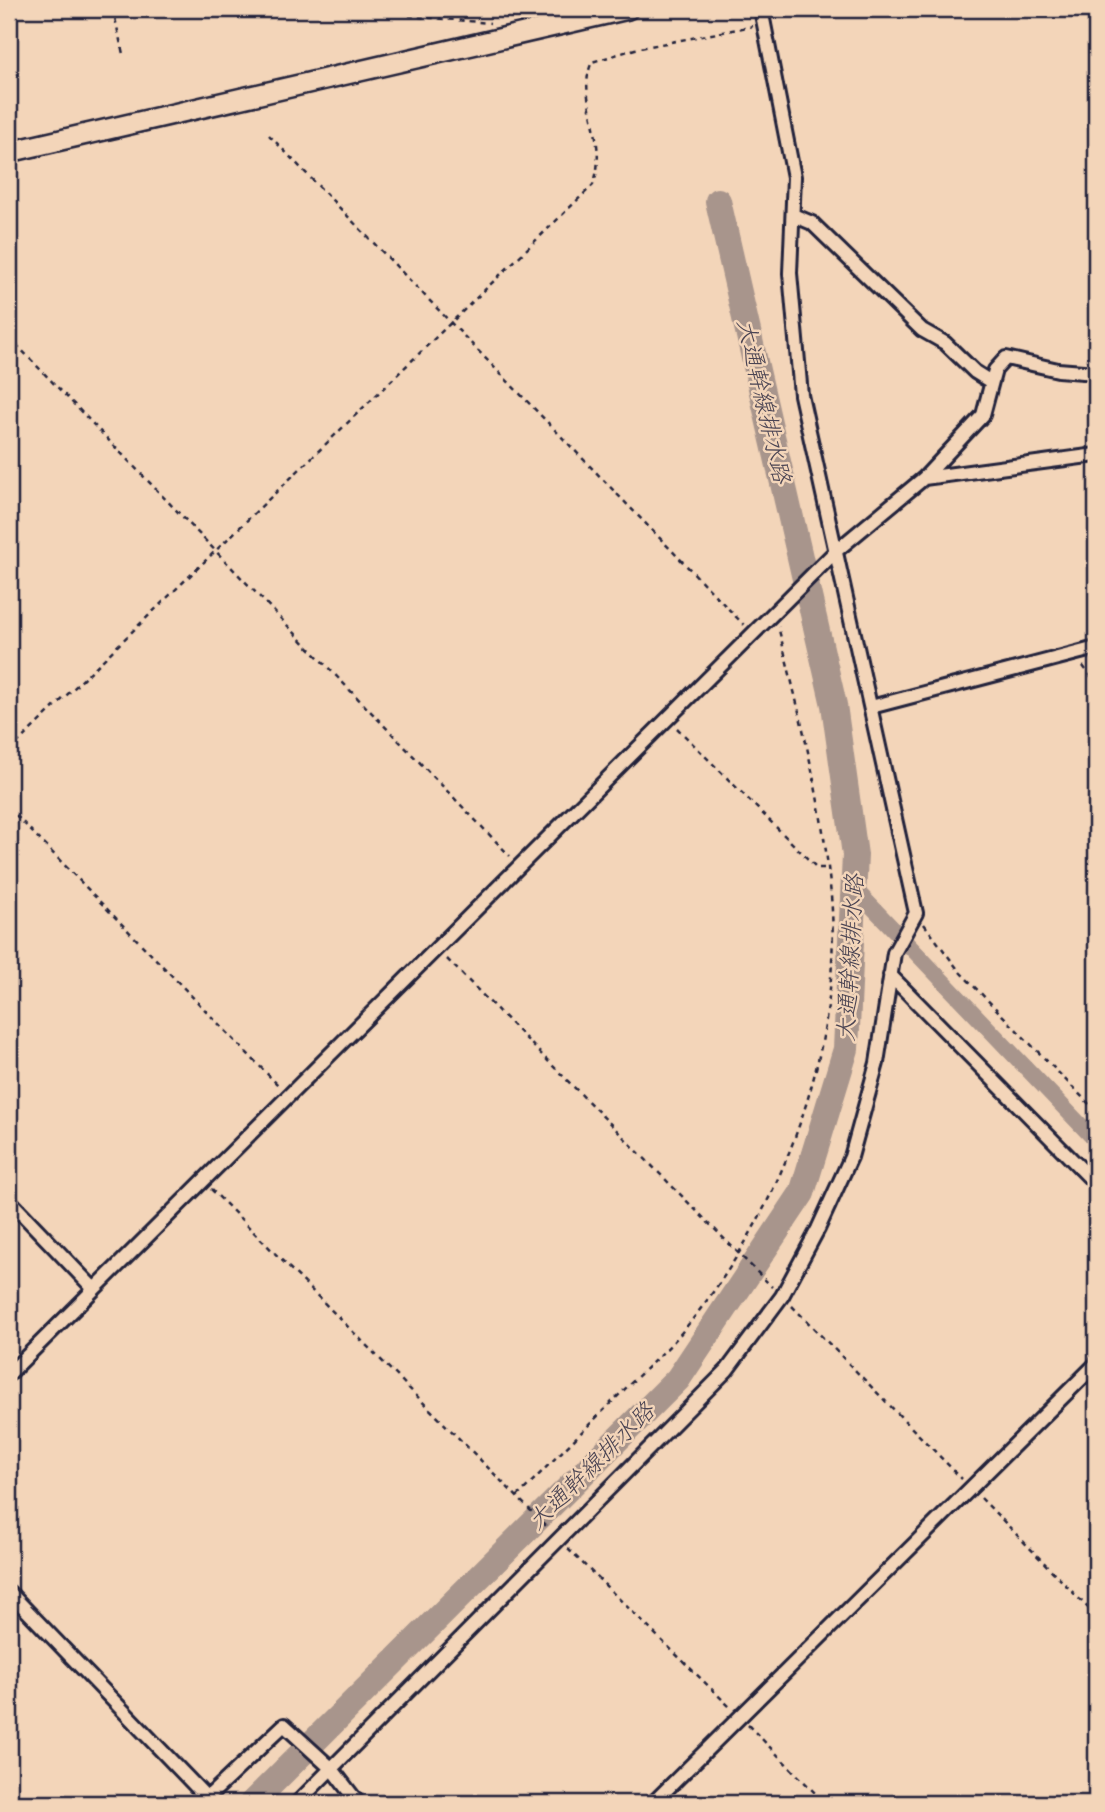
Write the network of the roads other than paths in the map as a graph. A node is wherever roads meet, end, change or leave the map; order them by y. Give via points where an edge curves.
1 (628, 9) edge
2 (761, 9) edge
3 (9, 152) edge
4 (793, 215) junction
5 (1096, 373) edge
6 (991, 382) junction
7 (1096, 455) edge
8 (923, 478) junction
9 (833, 556) junction
10 (1096, 649) edge
11 (872, 707) junction
12 (890, 975) junction
13 (1096, 1184) edge
14 (9, 1200) edge
15 (94, 1289) junction
16 (1096, 1364) edge
17 (9, 1374) edge
18 (9, 1592) edge
19 (327, 1766) junction
20 (297, 1803) edge
21 (358, 1803) edge
22 (653, 1803) edge

1 - 3 main road
2 - 4 street via 794,177
4 - 6 street via 811,223 922,330
4 - 9 street via 790,273 801,395
5 - 6 street via 1006,358
6 - 8 street via 983,415
7 - 8 street
8 - 9 street
9 - 11 street
9 - 15 street
10 - 11 street
11 - 12 street via 914,917 894,953
12 - 13 street
12 - 19 street via 872,1087 851,1157 818,1229 727,1370
14 - 15 street
15 - 17 street
16 - 22 street
18 - 19 street via 207,1798 284,1726
19 - 20 street
19 - 21 street

